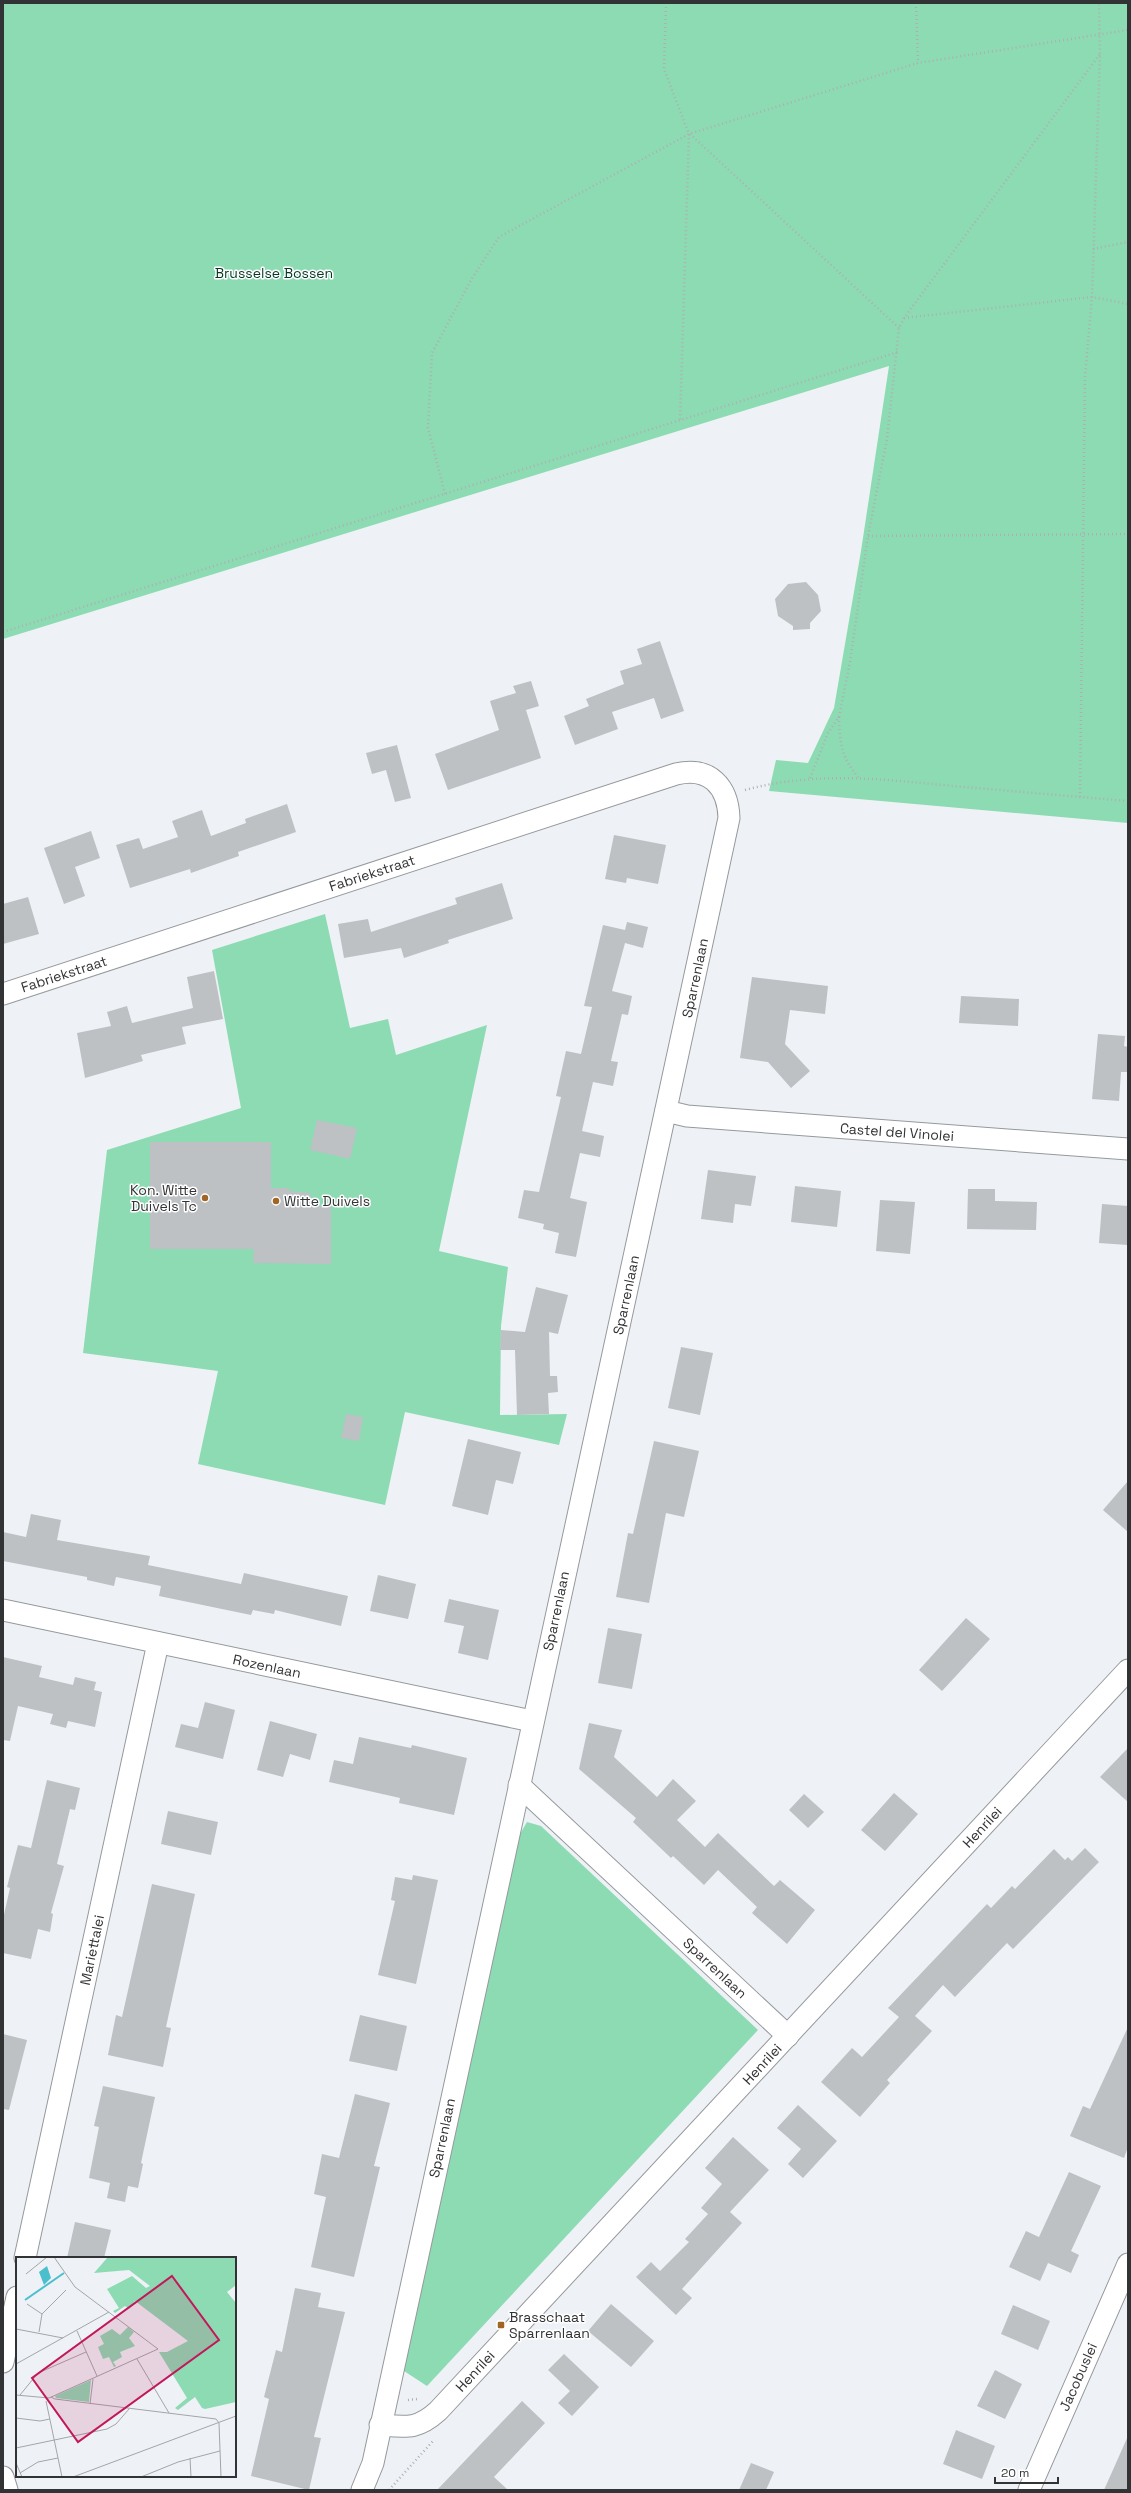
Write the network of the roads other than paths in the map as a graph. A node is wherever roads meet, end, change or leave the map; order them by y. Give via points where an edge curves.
1 (729, 803) joint
2 (3, 994) edge
3 (666, 1111) junction
4 (1128, 1149) edge
5 (3, 1610) edge
6 (158, 1643) junction
7 (1128, 1670) edge
8 (532, 1721) junction
9 (519, 1785) junction
10 (788, 2036) junction
11 (25, 2257) edge
12 (1128, 2264) edge
13 (16, 2302) edge
14 (3, 2362) edge
15 (380, 2425) junction
16 (3, 2477) edge
17 (7, 2490) edge
18 (362, 2490) edge
19 (1029, 2490) edge

1 - 2 street, Fabriekstraat via 722,789 705,774 686,771
1 - 3 street, Sparrenlaan via 729,818
3 - 4 street, Castel del Vinolei via 687,1116
3 - 8 street, Sparrenlaan
5 - 6 street, Rozenlaan
6 - 8 street, Rozenlaan
6 - 11 street, Mariettalei
7 - 10 street, Henrilei
8 - 9 street, Sparrenlaan
9 - 10 street, Sparrenlaan
9 - 15 street, Sparrenlaan
10 - 15 street, Henrilei via 438,2411 425,2423 416,2426
12 - 19 street, Jacobuslei
13 - 14 street
15 - 18 street, Sparrenlaan via 372,2463
16 - 17 street

